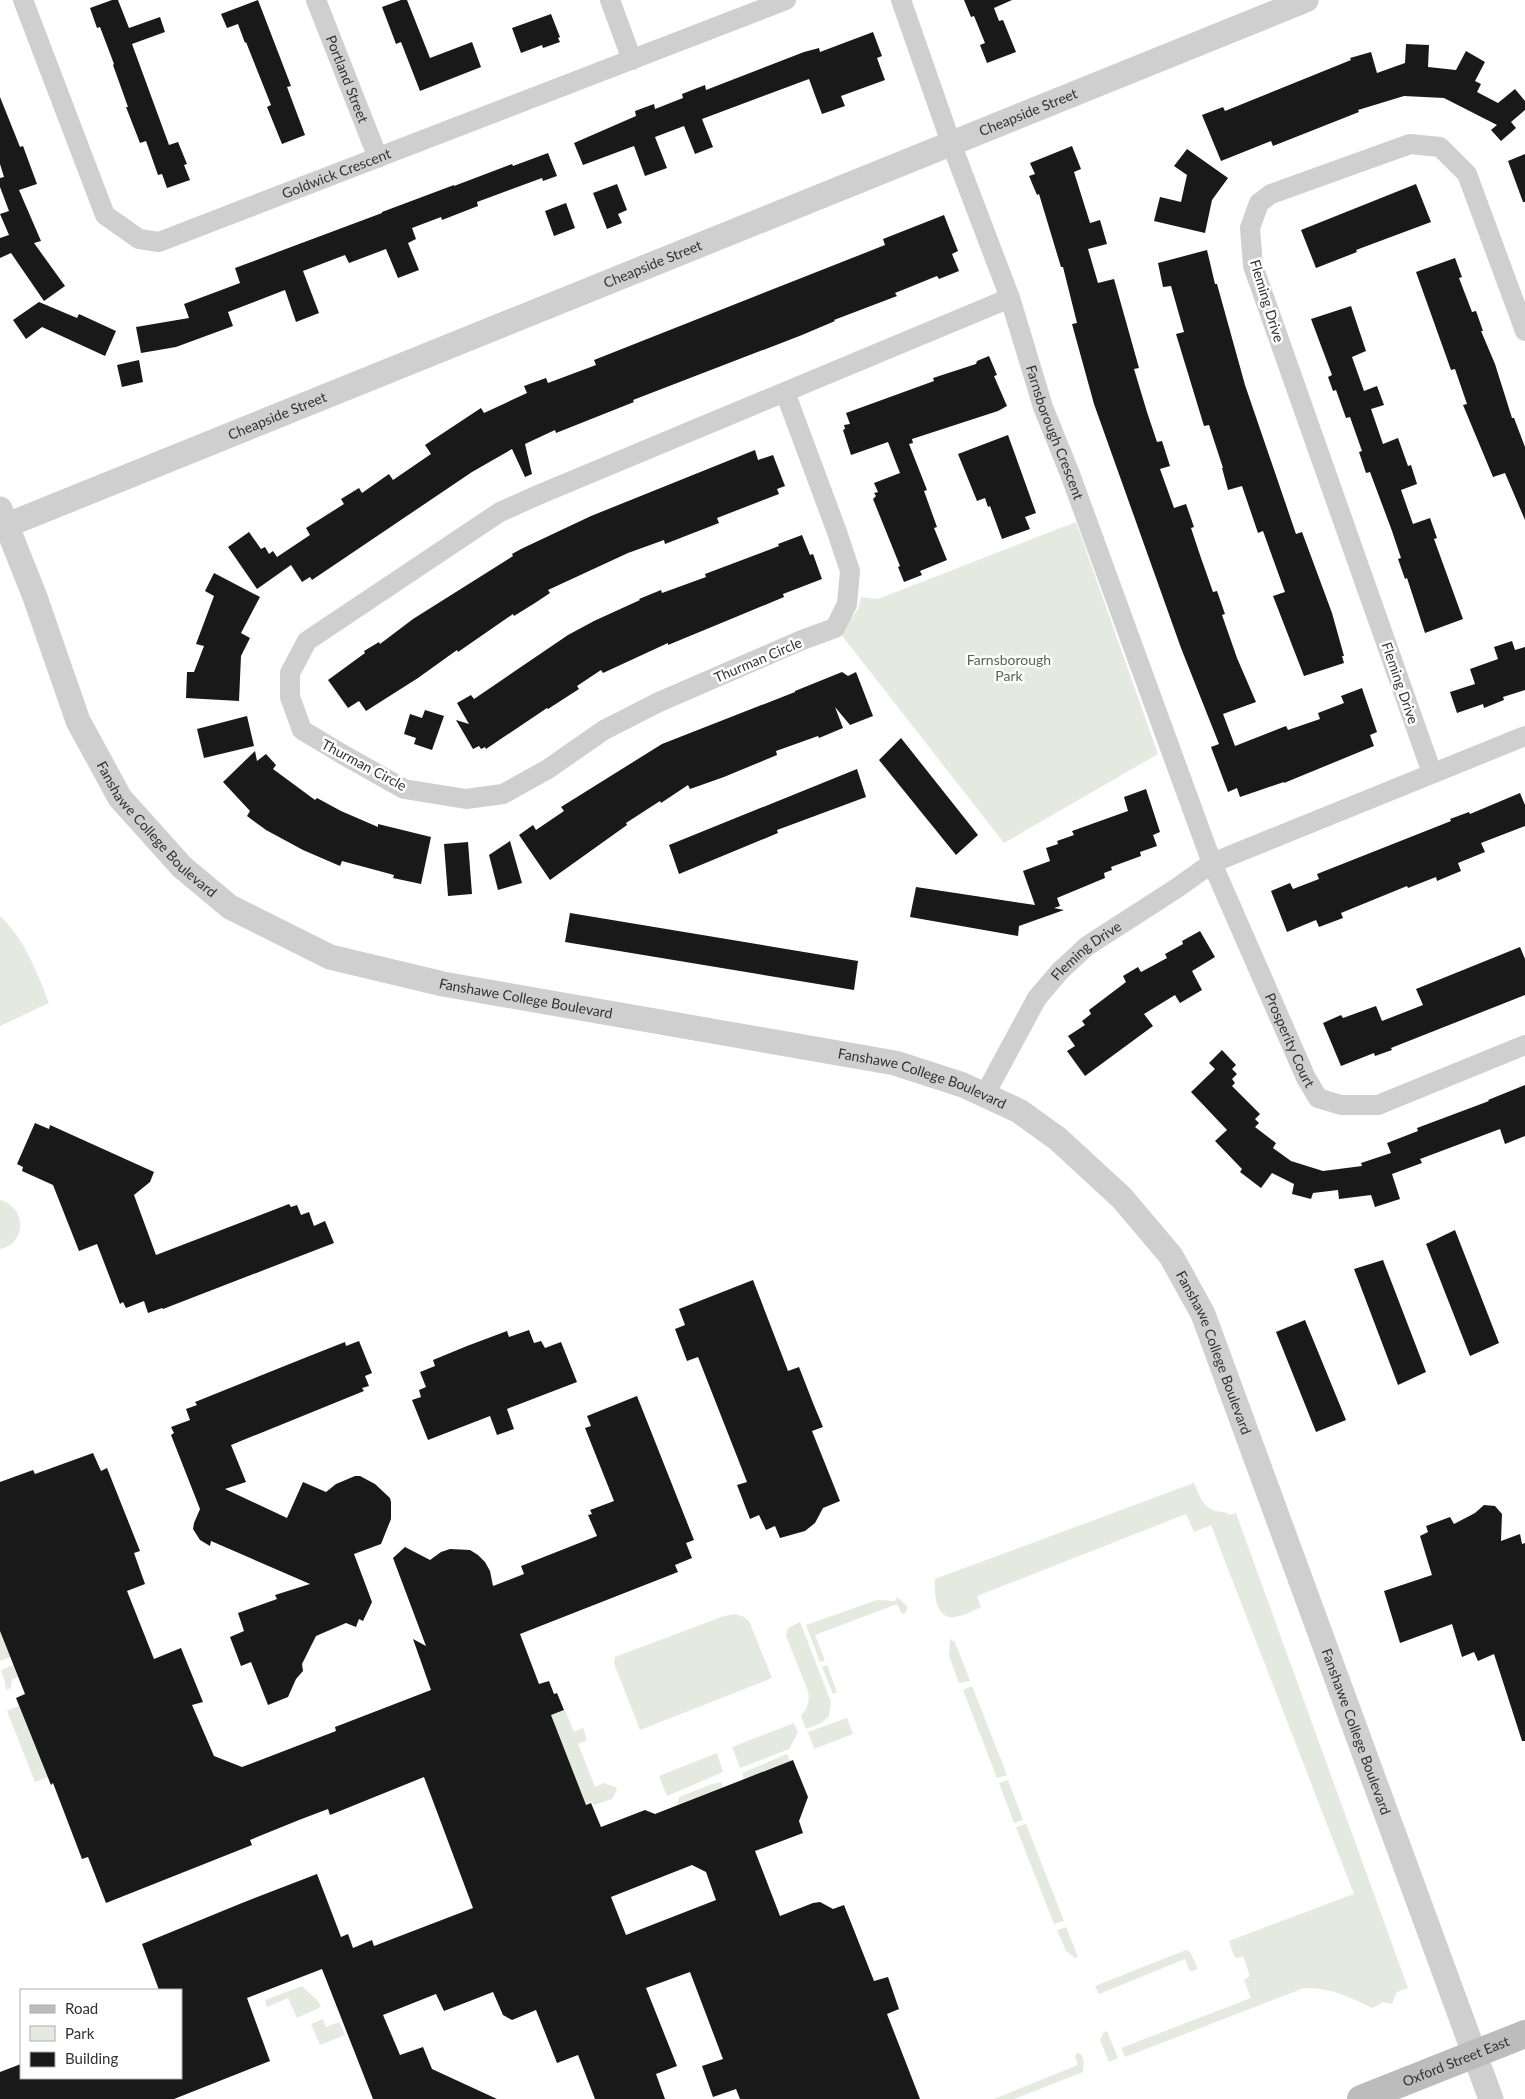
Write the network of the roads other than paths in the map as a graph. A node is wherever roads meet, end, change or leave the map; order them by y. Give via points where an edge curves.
1 (23, 0) edge
2 (316, 0) edge
3 (610, 0) edge
4 (786, 0) edge
5 (901, 0) edge
6 (1306, 0) edge
7 (632, 60) junction
8 (951, 143) junction
9 (378, 158) junction
10 (1010, 298) junction
11 (1525, 332) edge
12 (786, 392) junction
13 (2, 521) edge
14 (1525, 736) edge
15 (1432, 773) junction
16 (1212, 863) junction
17 (1525, 1045) edge
18 (984, 1096) junction
19 (1525, 2034) edge
20 (1475, 2054) junction
21 (1360, 2099) edge
22 (1491, 2099) edge

1 - 9 street, Goldwick Crescent via 104,215 139,239 159,242
2 - 9 street, Portland Street
3 - 7 street
4 - 7 street, Goldwick Crescent
5 - 8 street, Farnsborough Crescent
6 - 8 street, Cheapside Street
7 - 9 street, Goldwick Crescent
8 - 10 street, Farnsborough Crescent
8 - 13 street, Cheapside Street
10 - 12 street, Thurman Circle
10 - 16 street, Farnsborough Crescent via 1043,406
11 - 15 street, Fleming Drive via 1467,174 1440,147 1410,144 1271,194 1258,204 1250,228 1253,266
12 - 12 street, Thurman Circle via 500,512 307,641 290,673 290,697 302,730 404,789 466,799 503,794 548,769 612,726 659,702 835,628 847,604 850,572
13 - 18 street, Fanshawe College Boulevard via 35,597 78,721 120,798 182,867 230,907 330,957 443,984 895,1064 963,1085
14 - 15 street, Fleming Drive
15 - 16 street, Fleming Drive
16 - 17 street, Prosperity Court via 1306,1078 1318,1098 1340,1105 1378,1105
16 - 18 street, Fleming Drive via 1087,946 1060,971 1037,998
18 - 20 street, Fanshawe College Boulevard via 1019,1111 1058,1139 1122,1198 1171,1256 1203,1314
19 - 20 main road, Oxford Street East
20 - 21 main road, Oxford Street East
20 - 22 street, Fanshawe College Boulevard

